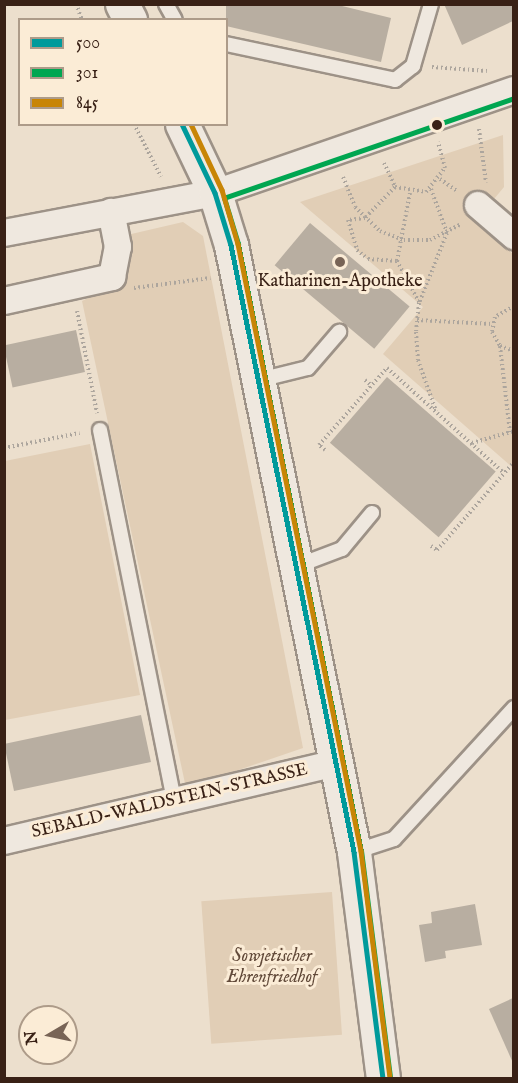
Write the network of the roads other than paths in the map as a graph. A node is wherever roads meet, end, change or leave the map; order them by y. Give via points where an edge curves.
1 (122, 4) edge
2 (166, 4) edge
3 (431, 4) edge
4 (129, 18) edge
5 (174, 18) edge
6 (228, 44) edge
7 (513, 90) edge
8 (183, 126) edge
9 (215, 193) junction
10 (478, 205) road end
11 (111, 212) junction
12 (4, 233) edge
13 (513, 236) edge
14 (4, 302) edge
15 (339, 332) dead end
16 (259, 380) junction
17 (100, 429) road end
18 (372, 513) dead end
19 (297, 566) junction
20 (513, 708) edge
21 (336, 763) junction
22 (174, 805) junction
23 (4, 841) edge
24 (354, 852) junction
25 (383, 1078) edge

1 - 4 street
2 - 5 lane
3 - 6 lane via 413,66 406,75 380,81
7 - 9 street
8 - 9 street
9 - 11 street
9 - 16 street
10 - 13 street
11 - 12 street
11 - 14 street via 118,247 112,277
15 - 16 lane via 308,369
16 - 19 street
17 - 22 lane
18 - 19 lane via 342,549
19 - 21 street
20 - 24 lane via 394,839
21 - 22 street, SEBALD-WALDSTEIN-STRASSE
21 - 24 street
22 - 23 street, SEBALD-WALDSTEIN-STRASSE
24 - 25 street

